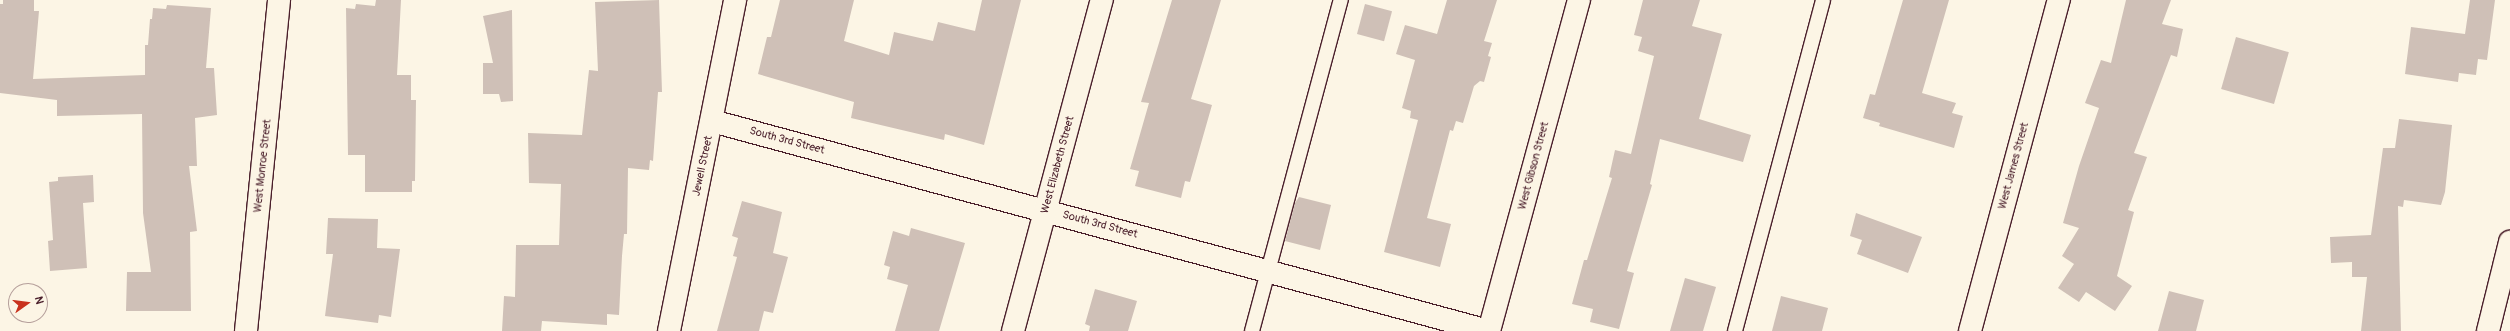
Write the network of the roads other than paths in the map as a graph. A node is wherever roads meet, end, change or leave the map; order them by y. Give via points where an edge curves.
1 (279, 0) edge
2 (735, 0) edge
3 (1102, 0) edge
4 (1342, 0) edge
5 (1580, 0) edge
6 (1823, 0) edge
7 (2059, 0) edge
8 (712, 121) junction
9 (1046, 210) junction
10 (2510, 242) edge
11 (1268, 270) junction
12 (246, 331) edge
13 (669, 331) edge
14 (1013, 331) edge
15 (1252, 331) edge
16 (1488, 331) edge
17 (1735, 331) edge
18 (1970, 331) edge
19 (2488, 331) edge

1 - 12 street, West Monroe Street
2 - 8 street, Jewell Street
3 - 9 street, West Elizabeth Street
4 - 11 lane
5 - 16 street, West Gibson Street
6 - 17 lane
7 - 18 street, West James Street
8 - 9 street, South 3rd Street
8 - 13 street, Jewell Street
9 - 11 street, South 3rd Street
9 - 14 street, West Elizabeth Street
10 - 19 street
11 - 15 lane
11 - 16 street, South 3rd Street

